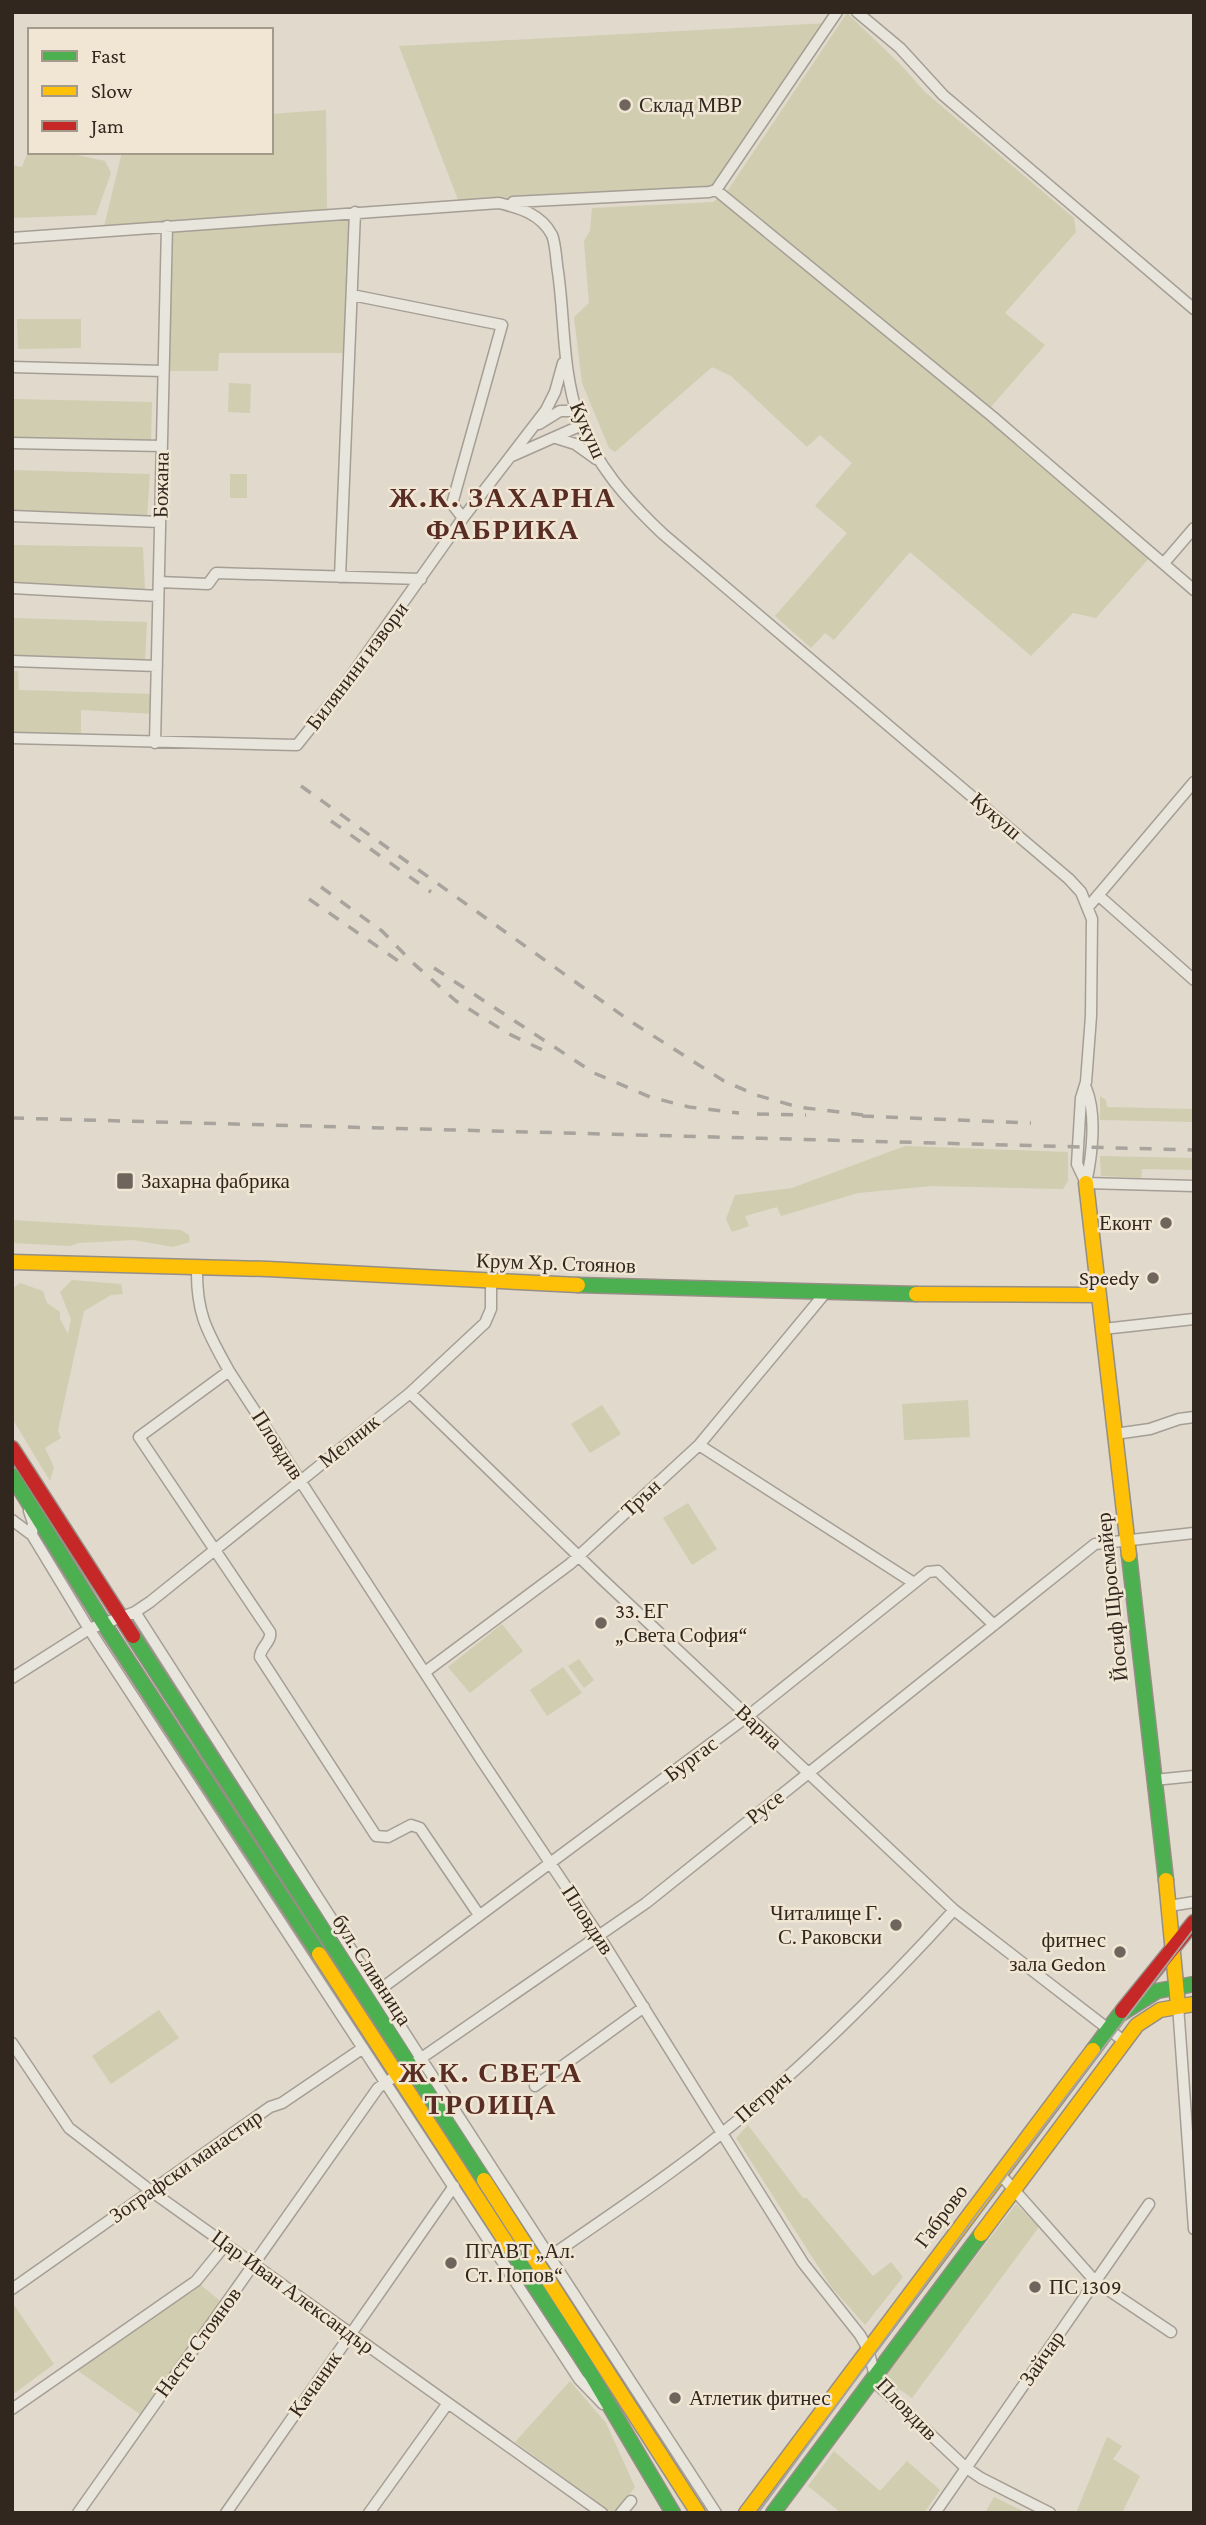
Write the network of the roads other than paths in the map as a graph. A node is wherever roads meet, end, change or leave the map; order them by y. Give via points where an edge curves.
1 (837, 12) edge
2 (857, 12) edge
3 (716, 190) junction
4 (499, 203) junction
5 (355, 212) junction
6 (167, 226) junction
7 (12, 238) edge
8 (352, 295) junction
9 (1194, 309) edge
10 (564, 357) junction
11 (12, 367) edge
12 (163, 370) junction
13 (577, 411) junction
14 (582, 425) junction
15 (533, 427) junction
16 (556, 438) junction
17 (12, 443) edge
18 (162, 446) junction
19 (509, 457) junction
20 (600, 463) junction
21 (12, 516) edge
22 (463, 518) junction
23 (160, 522) junction
24 (1194, 527) edge
25 (1164, 563) junction
26 (340, 577) junction
27 (421, 579) junction
28 (159, 582) junction
29 (12, 588) edge
30 (1194, 590) edge
31 (158, 596) junction
32 (12, 661) edge
33 (157, 666) junction
34 (12, 738) edge
35 (155, 743) junction
36 (1194, 782) edge
37 (1098, 895) junction
38 (1088, 906) junction
39 (1194, 980) edge
40 (1086, 1183) junction
41 (1194, 1186) edge
42 (12, 1262) edge
43 (197, 1267) junction
44 (491, 1282) junction
45 (826, 1292) junction
46 (1098, 1295) junction
47 (1194, 1318) edge
48 (1103, 1329) junction
49 (229, 1371) junction
50 (410, 1393) junction
51 (1194, 1417) edge
52 (1115, 1434) junction
53 (699, 1445) junction
54 (12, 1448) edge
55 (12, 1476) edge
56 (300, 1480) junction
57 (22, 1491) junction
58 (12, 1520) edge
59 (1194, 1533) edge
60 (32, 1535) junction
61 (1127, 1541) junction
62 (215, 1549) junction
63 (579, 1556) junction
64 (914, 1583) junction
65 (135, 1612) junction
66 (121, 1618) junction
67 (104, 1624) junction
68 (994, 1625) junction
69 (89, 1629) junction
70 (425, 1672) junction
71 (12, 1678) edge
72 (748, 1716) junction
73 (809, 1773) junction
74 (1194, 1776) edge
75 (1154, 1780) junction
76 (551, 1864) junction
77 (1194, 1902) edge
78 (1169, 1906) junction
79 (954, 1910) junction
80 (479, 1916) junction
81 (1194, 1922) edge
82 (599, 1936) junction
83 (1173, 1947) junction
84 (1172, 1983) junction
85 (1194, 1984) edge
86 (378, 1991) junction
87 (1194, 2004) edge
88 (1178, 2006) junction
89 (644, 2007) junction
90 (1119, 2015) junction
91 (1137, 2025) junction
92 (1108, 2030) junction
93 (1125, 2042) junction
94 (12, 2043) edge
95 (363, 2049) junction
96 (404, 2071) junction
97 (535, 2086) dead end
98 (722, 2133) junction
99 (999, 2173) junction
100 (453, 2186) junction
101 (1013, 2189) junction
102 (151, 2191) junction
103 (1149, 2204) dead end
104 (1194, 2229) edge
105 (226, 2244) junction
106 (549, 2258) junction
107 (254, 2264) junction
108 (1096, 2281) junction
109 (12, 2289) edge
110 (1171, 2332) dead end
111 (350, 2333) junction
112 (868, 2349) junction
113 (873, 2376) junction
114 (448, 2403) junction
115 (13, 2408) edge
116 (617, 2417) junction
117 (965, 2467) junction
118 (631, 2501) dead end
119 (78, 2513) edge
120 (226, 2513) edge
121 (369, 2513) edge
122 (602, 2513) edge
123 (621, 2513) edge
124 (673, 2513) edge
125 (698, 2513) edge
126 (716, 2513) edge
127 (746, 2513) edge
128 (773, 2513) edge
129 (935, 2513) edge
130 (1051, 2513) edge

1 - 3 street
2 - 9 street via 900,48 943,95
3 - 4 street
3 - 25 street
4 - 5 street, Кукуш
4 - 10 street, Кукуш via 533,214 553,237
5 - 6 street, Кукуш
5 - 8 street
6 - 7 street, Кукуш
6 - 12 street, Божана
8 - 22 street via 502,325 452,504
8 - 26 street
10 - 13 street, Кукуш
10 - 15 street, Билянини извори via 555,393
11 - 12 street
12 - 18 street, Божана
13 - 14 street, Кукуш
13 - 15 street, Билянини извори via 560,411
14 - 16 street
14 - 20 street, Кукуш
15 - 19 street, Билянини извори
16 - 19 street
16 - 20 street via 575,444
17 - 18 street
18 - 23 street, Божана
19 - 22 street, Билянини извори
20 - 38 street, Кукуш via 663,534 1054,865 1081,892
21 - 23 street
22 - 27 street, Билянини извори
23 - 28 street, Божана
24 - 25 street
25 - 30 street
26 - 27 street
26 - 28 street via 216,573 208,584
27 - 35 street, Билянини извори via 297,745
28 - 31 street, Божана
29 - 31 street
31 - 33 street, Божана
32 - 33 street
33 - 35 street, Божана
34 - 35 street, Билянини извори
36 - 37 street
37 - 38 street
37 - 39 street
38 - 40 street, Кукуш via 1093,951 1077,1164
40 - 41 street
40 - 46 main road, Йосиф Щросмайер
42 - 43 main road, Крум Хр. Стоянов
43 - 44 main road, Крум Хр. Стоянов
43 - 49 street, Пловдив via 199,1311
44 - 45 main road, Крум Хр. Стоянов
44 - 50 street, Мелник via 491,1309 485,1323
45 - 46 main road, Крум Хр. Стоянов
45 - 53 street, Трън
46 - 48 main road, Йосиф Щросмайер
47 - 48 street
48 - 52 main road, Йосиф Щросмайер
49 - 56 street, Пловдив
49 - 62 street via 139,1437
50 - 56 street, Мелник
50 - 63 street, Варна
51 - 52 street
52 - 61 main road, Йосиф Щросмайер
53 - 63 street, Трън
53 - 64 street
54 - 66 main road, бул. Сливница
55 - 57 main road, бул. Сливница
56 - 62 street, Мелник
56 - 70 street, Пловдив
57 - 60 street, бул. Сливница via 33,1523
57 - 67 main road, бул. Сливница
58 - 60 street
59 - 61 street, Русе
60 - 69 street, бул. Сливница
61 - 68 street, Русе via 1095,1544
61 - 75 main road, Йосиф Щросмайер
62 - 65 street, Мелник
62 - 80 street via 270,1632 260,1657 376,1836 388,1838 411,1825 420,1828
63 - 70 street, Трън
63 - 72 street, Варна
64 - 68 street, Бургас via 928,1572 938,1572
64 - 72 street, Бургас
65 - 66 street, Мелник
65 - 86 street, бул. Сливница
66 - 67 street, Мелник
66 - 96 main road, бул. Сливница
67 - 69 street, Мелник
67 - 96 main road, бул. Сливница
68 - 73 street, Русе
69 - 71 street, Мелник
69 - 95 street, бул. Сливница
70 - 76 street, Пловдив
72 - 73 street, Варна
72 - 76 street, Бургас
73 - 79 street, Варна
73 - 82 street, Русе
74 - 75 street
75 - 78 main road, Йосиф Щросмайер
76 - 80 street, Бургас
76 - 82 street, Пловдив
77 - 78 street
78 - 83 main road, Йосиф Щросмайер
79 - 92 street, Варна
79 - 98 street, Петрич via 895,1975
80 - 86 street, Бургас
81 - 83 main road, Габрово
82 - 89 street, Пловдив
82 - 96 street, Русе
83 - 84 main road, Йосиф Щросмайер
83 - 90 main road, Габрово
84 - 85 main road
84 - 88 main road, Йосиф Щросмайер
84 - 90 main road
84 - 91 main road, Габрово
86 - 96 street, бул. Сливница
87 - 88 main road
88 - 91 main road via 1160,2010
88 - 104 street
89 - 97 street
89 - 98 street, Пловдив
90 - 92 main road, Габрово
91 - 93 main road, Габрово
92 - 93 street, Варна
92 - 99 main road, Габрово
93 - 101 main road, Габрово
94 - 102 street, Цар Иван Александър via 69,2128
95 - 96 street, бул. Сливница
95 - 102 street, Зографски манастир via 270,2107
96 - 100 street, бул. Сливница
96 - 106 street, бул. Сливница
96 - 107 street, Насте Стоянов via 379,2088
96 - 116 main road, бул. Сливница
96 - 125 main road, бул. Сливница
98 - 106 street, Петрич
98 - 112 street, Пловдив via 803,2263
99 - 101 street
99 - 112 main road, Габрово
100 - 111 street, Качаник
100 - 116 street, бул. Сливница via 579,2379
101 - 108 street
101 - 113 main road, Габрово
102 - 105 street, Цар Иван Александър
102 - 109 street, Зографски манастир
103 - 108 street, Зайчар
105 - 107 street, Цар Иван Александър
105 - 115 street via 196,2281
106 - 126 street, бул. Сливница
107 - 111 street, Цар Иван Александър
107 - 119 street, Насте Стоянов
108 - 110 street
108 - 117 street, Зайчар
111 - 114 street, Цар Иван Александър
111 - 120 street, Качаник
112 - 113 street, Пловдив
112 - 127 main road, Габрово
113 - 117 street, Пловдив via 880,2388
113 - 128 main road, Габрово
114 - 121 street
114 - 122 street, Цар Иван Александър
116 - 124 main road, бул. Сливница
117 - 129 street, Зайчар
117 - 130 street, Пловдив
118 - 123 street

